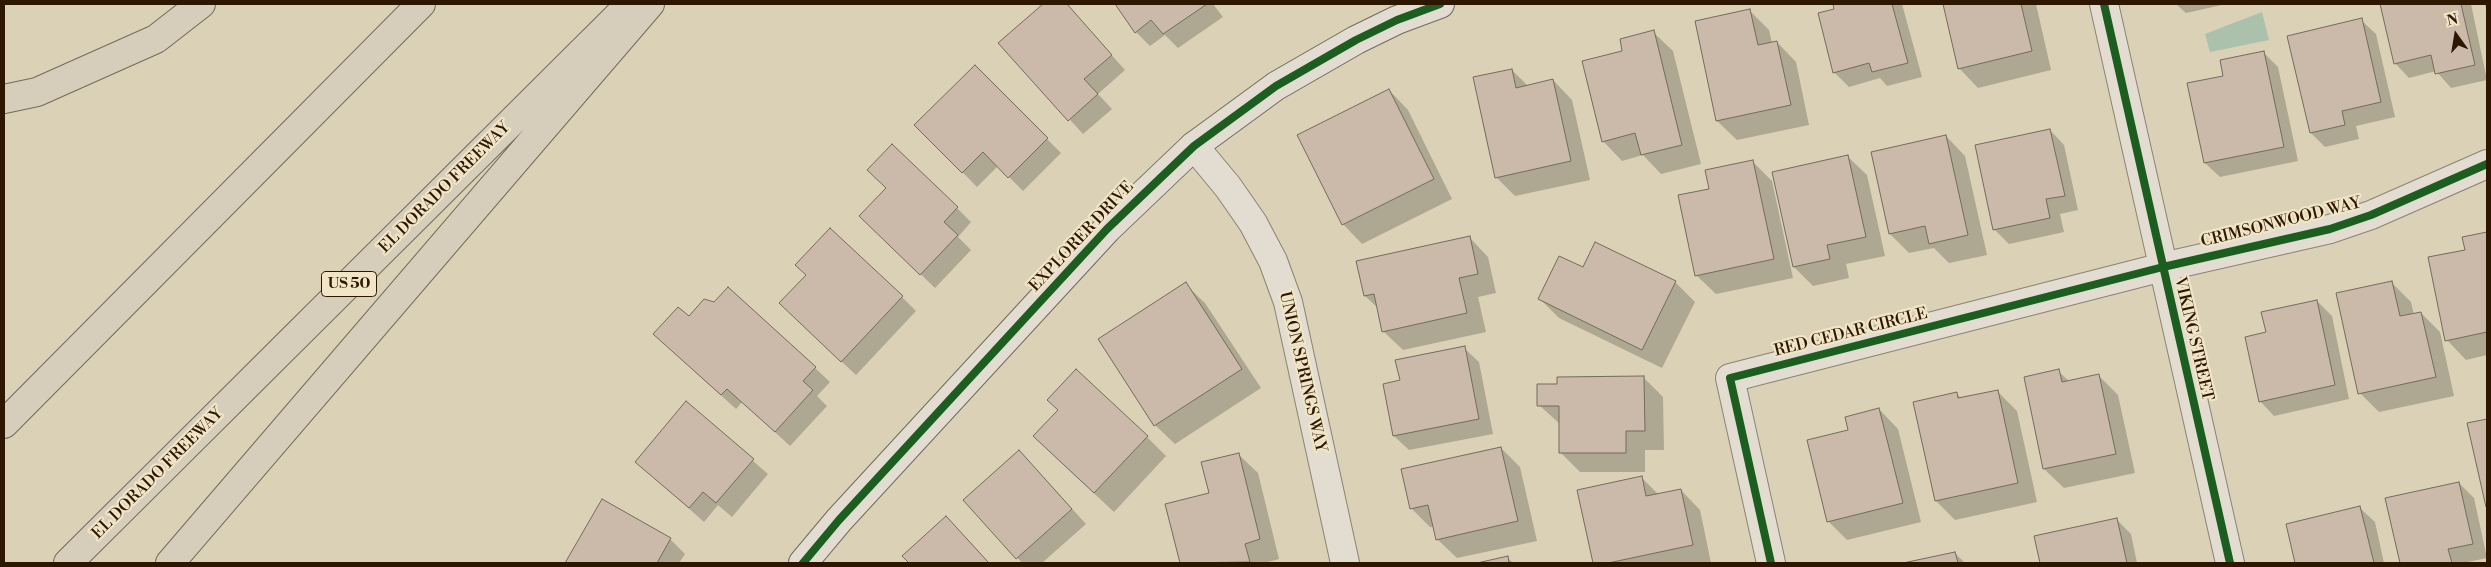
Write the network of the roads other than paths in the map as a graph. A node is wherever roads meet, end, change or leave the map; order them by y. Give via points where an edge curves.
1 (201, 4) edge
2 (421, 4) edge
3 (630, 4) edge
4 (650, 4) edge
5 (1440, 4) edge
6 (2104, 4) edge
7 (4, 99) edge
8 (1194, 146) junction
9 (2487, 164) edge
10 (2163, 267) junction
11 (4, 424) edge
12 (68, 563) edge
13 (170, 563) edge
14 (803, 563) edge
15 (1345, 563) edge
16 (1771, 563) edge
17 (2230, 563) edge

1 - 7 highway via 156,39 37,92
2 - 11 highway
3 - 12 highway, EL DORADO FREEWAY / US 50
4 - 13 highway
5 - 8 street, EXPLORER DRIVE via 1356,40 1276,86
6 - 10 street, VIKING STREET
8 - 14 street, EXPLORER DRIVE via 1107,229
8 - 15 street, UNION SPRINGS WAY via 1253,223 1273,261 1288,302
9 - 10 street, CRIMSONWOOD WAY via 2330,229
10 - 16 street, RED CEDAR CIRCLE via 1730,378
10 - 17 street, VIKING STREET

